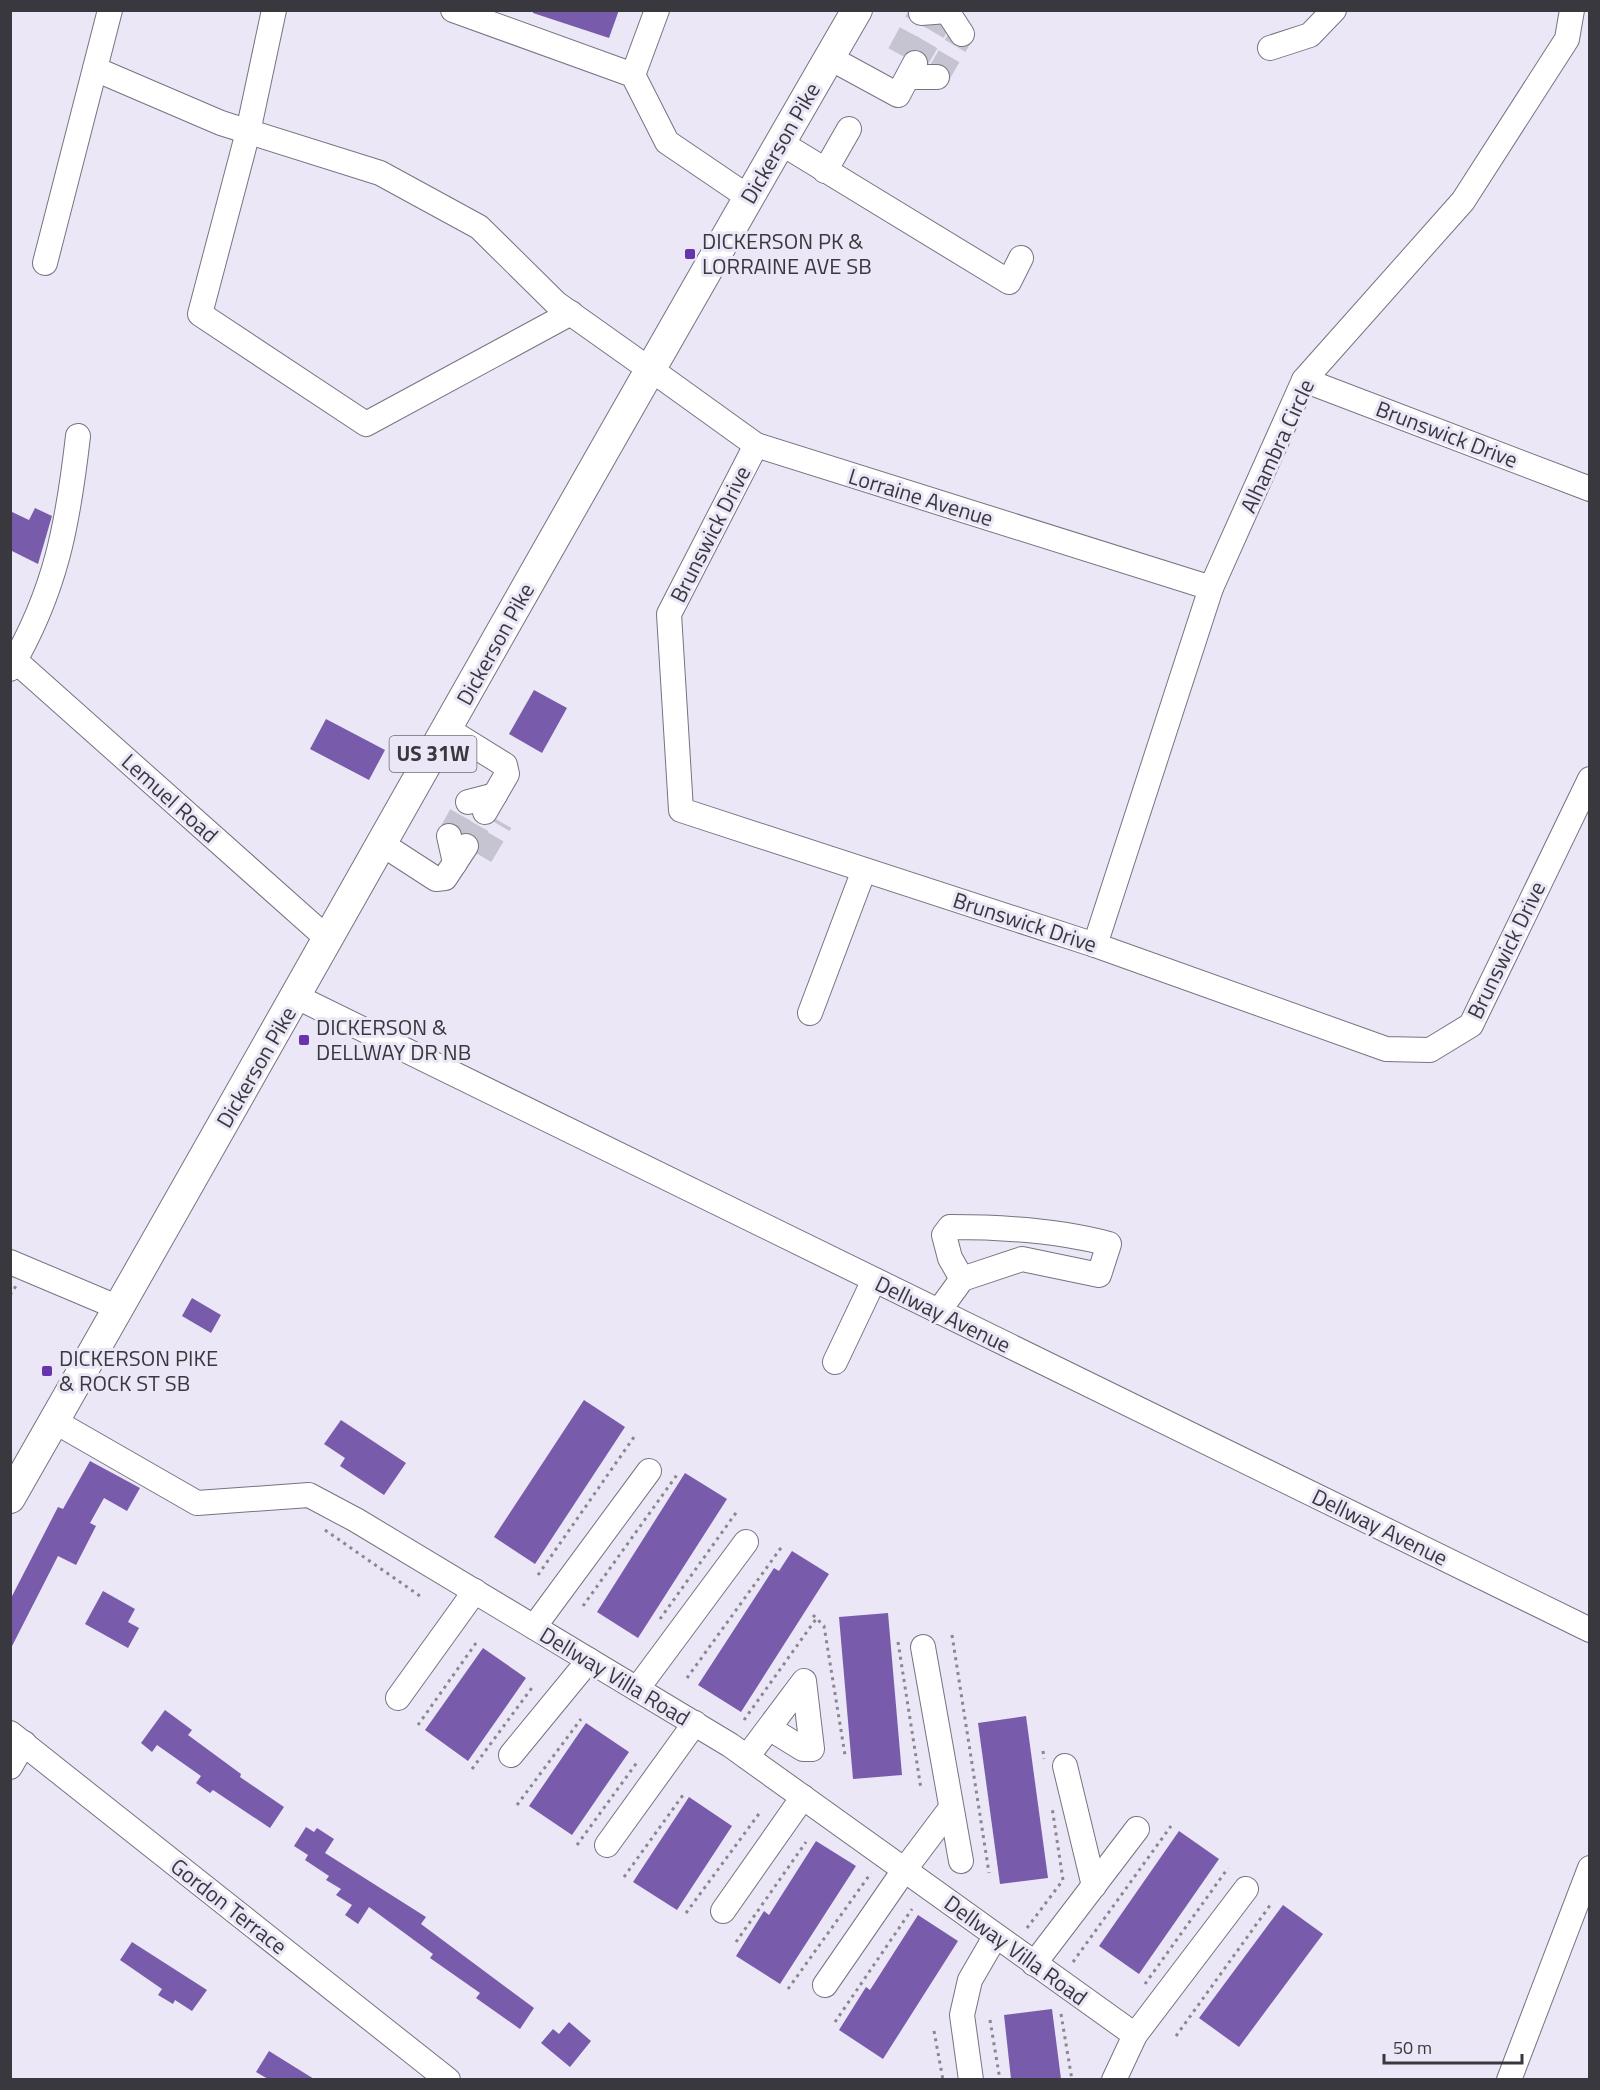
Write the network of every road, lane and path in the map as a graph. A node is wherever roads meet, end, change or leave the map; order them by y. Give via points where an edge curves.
1 (110, 10) edge
2 (274, 10) edge
3 (453, 10) edge
4 (657, 10) edge
5 (857, 10) edge
6 (1334, 10) edge
7 (1572, 10) edge
8 (939, 14) edge
9 (962, 33) dead end
10 (1270, 48) dead end
11 (830, 58) junction
12 (95, 69) junction
13 (633, 75) junction
14 (937, 77) dead end
15 (849, 129) dead end
16 (248, 132) junction
17 (781, 142) junction
18 (825, 171) junction
19 (748, 198) junction
20 (1022, 258) dead end
21 (45, 263) dead end
22 (571, 313) junction
23 (649, 369) junction
24 (1304, 380) junction
25 (78, 436) dead end
26 (756, 445) junction
27 (1590, 489) edge
28 (1211, 588) junction
29 (12, 662) edge
30 (447, 729) junction
31 (1590, 779) edge
32 (487, 808) tunnel mouth
33 (382, 844) junction
34 (463, 850) tunnel mouth
35 (864, 870) junction
36 (329, 940) junction
37 (1095, 945) junction
38 (297, 997) junction
39 (810, 1013) dead end
40 (1030, 1231) junction
41 (1022, 1259) junction
42 (10, 1262) edge
43 (962, 1279) junction
44 (874, 1280) junction
45 (119, 1308) junction
46 (938, 1311) junction
47 (835, 1362) dead end
48 (54, 1422) junction
49 (634, 1437) dead end
50 (649, 1471) dead end
51 (679, 1472) dead end
52 (10, 1498) edge
53 (738, 1510) dead end
54 (320, 1526) dead end
55 (746, 1542) dead end
56 (783, 1545) dead end
57 (538, 1575) dead end
58 (475, 1591) junction
59 (420, 1596) dead end
60 (583, 1606) dead end
61 (813, 1615) dead end
62 (816, 1619) junction
63 (659, 1621) dead end
64 (534, 1627) junction
65 (1590, 1630) edge
66 (952, 1635) dead end
67 (898, 1642) dead end
68 (476, 1643) dead end
69 (922, 1647) dead end
70 (589, 1660) junction
71 (687, 1678) dead end
72 (534, 1685) dead end
73 (637, 1689) junction
74 (398, 1698) dead end
75 (581, 1719) dead end
76 (744, 1720) dead end
77 (694, 1723) junction
78 (418, 1725) dead end
79 (769, 1728) dead end
80 (17, 1738) edge
81 (1043, 1751) dead end
82 (511, 1755) dead end
83 (845, 1755) dead end
84 (747, 1757) junction
85 (638, 1761) dead end
86 (1055, 1764) joint
87 (10, 1767) edge
88 (472, 1769) dead end
89 (921, 1789) dead end
90 (682, 1795) dead end
91 (803, 1797) junction
92 (1050, 1798) dead end
93 (518, 1805) dead end
94 (951, 1808) junction
95 (761, 1811) dead end
96 (1171, 1826) dead end
97 (1137, 1829) dead end
98 (806, 1842) dead end
99 (577, 1845) dead end
100 (607, 1845) dead end
101 (961, 1861) dead end
102 (1228, 1868) dead end
103 (1590, 1868) edge
104 (905, 1869) junction
105 (989, 1873) dead end
106 (871, 1874) dead end
107 (624, 1877) dead end
108 (1094, 1886) junction
109 (1246, 1889) dead end
110 (1271, 1904) dead end
111 (912, 1909) dead end
112 (723, 1911) dead end
113 (686, 1913) dead end
114 (1027, 1928) dead end
115 (995, 1937) junction
116 (736, 1942) dead end
117 (1073, 1962) dead end
118 (1034, 1964) junction
119 (825, 1985) dead end
120 (788, 1989) dead end
121 (1138, 1993) dead end
122 (1061, 2014) dead end
123 (990, 2020) dead end
124 (835, 2022) dead end
125 (934, 2031) dead end
126 (1135, 2035) junction
127 (1176, 2036) dead end
128 (448, 2079) edge
129 (942, 2079) edge
130 (971, 2079) edge
131 (1000, 2079) edge
132 (1072, 2079) edge
133 (1114, 2079) edge
134 (1509, 2079) edge

1 - 12 street
2 - 16 street
3 - 13 street
4 - 13 street
5 - 11 main road, Dickerson Pike / US 31W
6 - 10 street via 1310,35
7 - 24 street, Alhambra Circle via 1568,39 1463,201
8 - 9 street
11 - 14 street via 898,95 907,65
11 - 17 main road, Dickerson Pike / US 31W
12 - 16 street, Lorraine Avenue
12 - 21 street
13 - 19 street via 667,142
15 - 18 street
16 - 22 street, Lorraine Avenue via 380,173 479,227
16 - 22 street via 201,314 366,424
17 - 18 street
17 - 19 main road, Dickerson Pike / US 31W
18 - 20 street via 1009,282
19 - 23 main road, Dickerson Pike / US 31W
22 - 23 street, Lorraine Avenue
23 - 26 street, Lorraine Avenue
23 - 30 main road, Dickerson Pike / US 31W
24 - 27 street, Brunswick Drive
24 - 28 street, Alhambra Circle
25 - 29 street via 70,505 54,576 39,616
26 - 28 street, Lorraine Avenue
26 - 35 street, Brunswick Drive via 669,614 681,810
28 - 37 street, Alhambra Circle
29 - 36 street, Lemuel Road
30 - 32 street via 505,765 507,774
30 - 33 main road, Dickerson Pike / US 31W
31 - 37 street, Brunswick Drive via 1471,1025 1430,1050 1386,1049
33 - 34 street via 436,879 446,878
33 - 36 main road, Dickerson Pike / US 31W
35 - 37 street, Brunswick Drive
35 - 39 street
36 - 38 main road, Dickerson Pike / US 31W
38 - 44 street, Dellway Avenue
38 - 45 main road, Dickerson Pike / US 31W
40 - 41 street
40 - 41 street via 1109,1244 1099,1275
40 - 43 street via 950,1227 944,1235 950,1258
41 - 43 street
42 - 45 street
43 - 46 street
44 - 46 street, Dellway Avenue
44 - 47 street
45 - 48 main road, Dickerson Pike / US 31W
46 - 65 street, Dellway Avenue
48 - 52 main road, Dickerson Pike / US 31W
48 - 58 street, Dellway Villa Road via 197,1503 309,1495
49 - 57 path
50 - 64 street
51 - 60 path
53 - 63 path
54 - 59 path
55 - 73 street
56 - 71 path
58 - 64 street, Dellway Villa Road
58 - 74 street
61 - 62 path
62 - 76 path
62 - 83 path via 824,1626
64 - 70 street, Dellway Villa Road
66 - 105 path
67 - 89 path
68 - 78 path
69 - 94 street
70 - 73 street, Dellway Villa Road
70 - 82 street
72 - 88 path
73 - 77 street, Dellway Villa Road
75 - 93 path
77 - 84 street, Dellway Villa Road
77 - 100 street
79 - 84 street
80 - 87 street
80 - 128 street, Gordon Terrace
81 - 86 path
84 - 91 street, Dellway Villa Road
85 - 99 path
86 - 108 street
90 - 107 path
91 - 104 street, Dellway Villa Road
91 - 112 street
92 - 114 path via 1063,1880
94 - 101 street
94 - 104 street
95 - 113 path
96 - 117 path
97 - 108 street
98 - 116 path
102 - 121 path
103 - 134 street
104 - 115 street, Dellway Villa Road
104 - 119 street
106 - 120 path
108 - 118 street
109 - 126 street
110 - 127 path
111 - 124 path
115 - 118 street, Dellway Villa Road
115 - 130 street via 970,1980 962,2015
118 - 126 street, Dellway Villa Road
122 - 132 path
123 - 131 path
125 - 129 path
126 - 133 street

